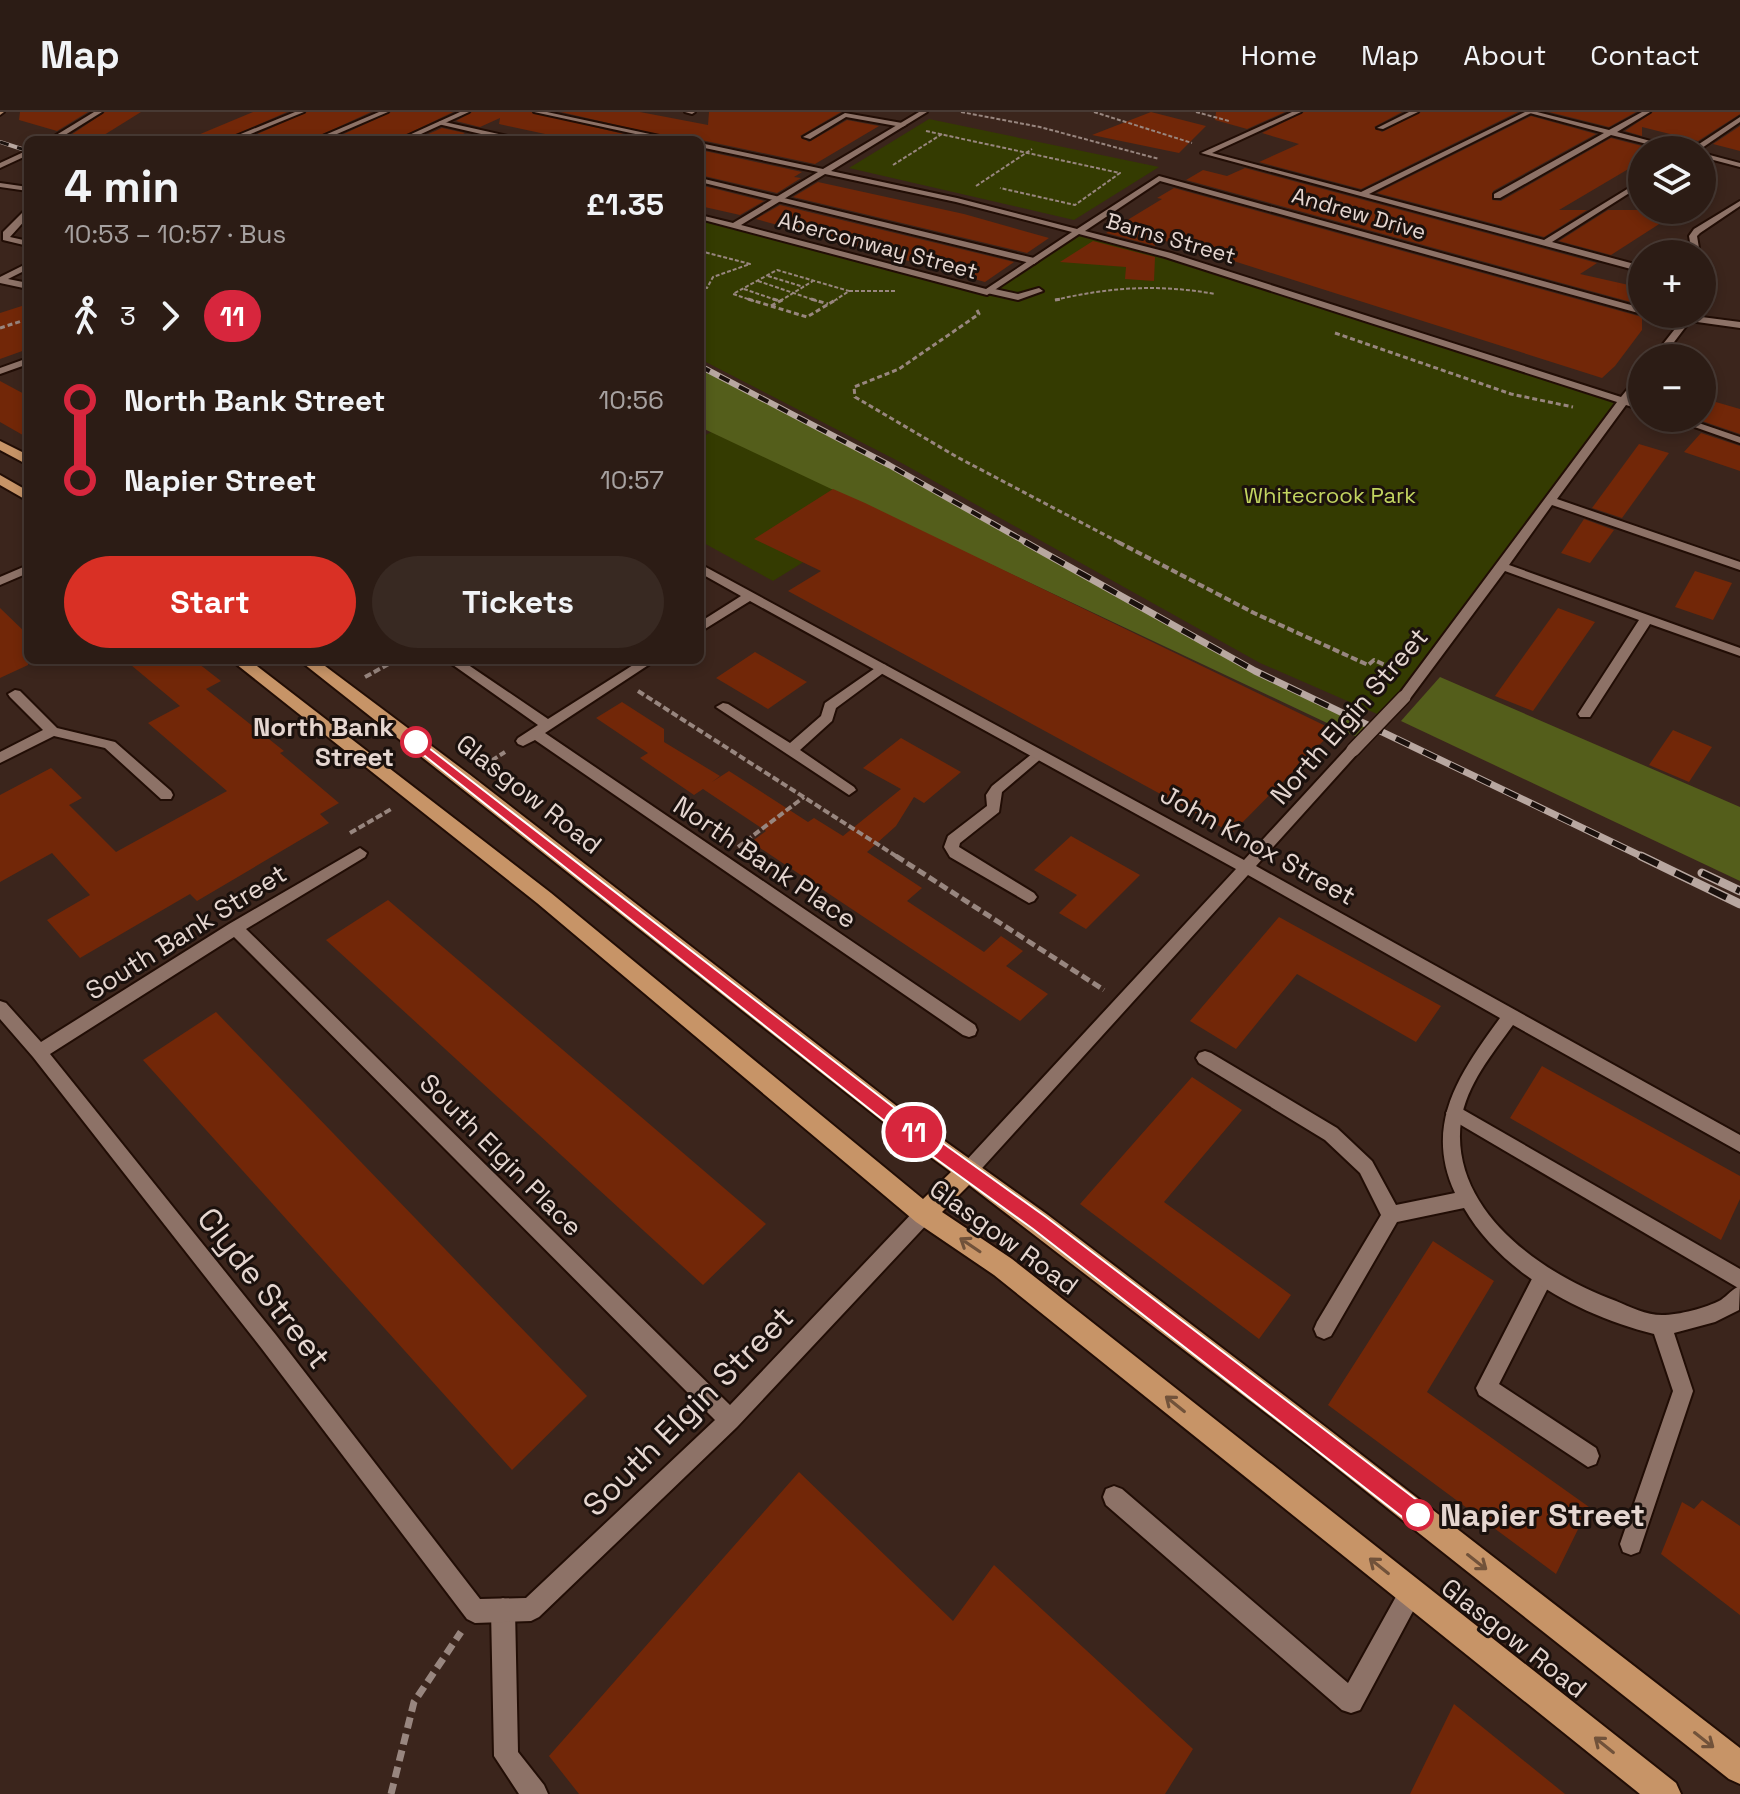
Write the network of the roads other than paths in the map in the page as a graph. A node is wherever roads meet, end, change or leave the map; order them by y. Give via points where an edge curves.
1 (99, 112) edge
2 (301, 112) edge
3 (385, 112) edge
4 (466, 112) edge
5 (537, 112) edge
6 (924, 112) edge
7 (1298, 112) edge
8 (1415, 112) edge
9 (1529, 112) edge
10 (1647, 112) edge
11 (1740, 119) edge
12 (440, 123) junction
13 (902, 125) junction
14 (1381, 128) dead end
15 (1610, 132) junction
16 (59, 136) edge
17 (240, 136) edge
18 (327, 136) edge
19 (411, 136) edge
20 (499, 136) edge
21 (654, 136) edge
22 (1715, 136) edge
23 (807, 137) dead end
24 (1628, 137) edge
25 (704, 146) edge
26 (24, 154) edge
27 (1716, 159) edge
28 (1740, 165) edge
29 (0, 166) edge
30 (826, 170) junction
31 (704, 181) edge
32 (0, 185) edge
33 (24, 188) edge
34 (1628, 191) edge
35 (1361, 195) junction
36 (1497, 196) dead end
37 (780, 198) junction
38 (1740, 203) edge
39 (24, 216) edge
40 (704, 218) edge
41 (735, 225) junction
42 (0, 227) edge
43 (13, 227) junction
44 (1078, 230) junction
45 (1694, 240) edge
46 (24, 243) edge
47 (1545, 243) junction
48 (1034, 261) junction
49 (1628, 265) edge
50 (24, 268) edge
51 (0, 280) edge
52 (24, 285) edge
53 (990, 291) junction
54 (1039, 291) dead end
55 (1628, 307) edge
56 (1716, 321) edge
57 (1740, 325) edge
58 (1680, 328) edge
59 (1668, 344) edge
60 (24, 362) edge
61 (0, 371) edge
62 (1628, 395) edge
63 (1623, 401) junction
64 (1628, 403) edge
65 (1716, 432) edge
66 (1740, 440) edge
67 (0, 445) edge
68 (24, 459) edge
69 (0, 479) edge
70 (24, 494) edge
71 (1548, 500) junction
72 (1740, 566) edge
73 (1504, 567) junction
74 (704, 570) edge
75 (24, 571) edge
76 (0, 581) edge
77 (749, 596) junction
78 (1647, 618) junction
79 (704, 625) edge
80 (1740, 652) edge
81 (244, 664) edge
82 (312, 664) edge
83 (457, 664) edge
84 (644, 664) edge
85 (881, 668) junction
86 (15, 694) dead end
87 (723, 707) dead end
88 (1585, 714) dead end
89 (52, 731) junction
90 (535, 733) junction
91 (791, 750) junction
92 (1038, 754) junction
93 (0, 758) edge
94 (849, 790) dead end
95 (166, 795) dead end
96 (360, 853) road end
97 (1247, 868) junction
98 (1029, 897) dead end
99 (235, 928) junction
100 (0, 1008) edge
101 (1510, 1016) junction
102 (969, 1030) dead end
103 (39, 1052) junction
104 (1205, 1058) dead end
105 (1455, 1113) junction
106 (1740, 1144) edge
107 (968, 1171) junction
108 (1469, 1199) junction
109 (924, 1214) junction
110 (1391, 1215) junction
111 (1543, 1278) junction
112 (1740, 1280) edge
113 (1740, 1295) edge
114 (1661, 1325) junction
115 (1324, 1329) dead end
116 (730, 1420) junction
117 (1588, 1456) dead end
118 (1114, 1497) dead end
119 (1631, 1544) dead end
120 (1411, 1592) junction
121 (503, 1610) junction
122 (475, 1611) joint
123 (1740, 1768) edge
124 (535, 1794) edge
125 (1665, 1794) edge

1 - 16 street
2 - 17 street
3 - 18 street
4 - 12 street
5 - 21 street
6 - 13 street
7 - 35 street via 1205,153
8 - 14 street
9 - 15 street
9 - 35 street
10 - 15 street
11 - 22 street
12 - 19 street
12 - 20 street
13 - 23 street via 845,115
13 - 30 street
15 - 24 street
15 - 36 street
25 - 30 street, Barns Street
26 - 29 street
27 - 28 street
30 - 37 street
30 - 44 street, Barns Street
31 - 37 street
32 - 33 street
34 - 47 street
35 - 47 street
37 - 41 street
37 - 48 street
38 - 45 street via 1697,231
39 - 43 street
40 - 41 street, Aberconway Street
41 - 53 street, Aberconway Street
42 - 43 street
43 - 46 street via 6,238
44 - 48 street, Aberconway Street
44 - 55 street, Andrew Drive via 1159,178
44 - 63 street, Barns Street via 1275,287
47 - 49 street
48 - 53 street, Aberconway Street
50 - 51 street
51 - 52 street
53 - 54 street via 1018,297
56 - 57 street
58 - 59 street
60 - 61 street
62 - 63 street, North Elgin Street
63 - 64 street, Barns Street
63 - 71 street, North Elgin Street
65 - 66 street
67 - 68 main road
69 - 70 main road
71 - 72 street
71 - 73 street, North Elgin Street
73 - 78 street
73 - 97 street, North Elgin Street, bridge via 1404,697
74 - 77 street, John Knox Street
75 - 76 street
77 - 79 street
77 - 85 street, John Knox Street
78 - 80 street
78 - 88 street
81 - 109 main road, Glasgow Road via 544,898
82 - 107 main road, Glasgow Road
83 - 90 street, North Bank Place
84 - 90 street
85 - 91 street via 830,706 827,718
85 - 92 street, John Knox Street
86 - 89 street
87 - 91 street
89 - 93 street
89 - 95 street via 110,745
90 - 102 street, North Bank Place
91 - 94 street
92 - 97 street, John Knox Street
92 - 98 street via 997,789 994,808 951,847
96 - 99 street, South Bank Street
97 - 101 street, John Knox Street
97 - 107 street, North Elgin Street
99 - 103 street, South Bank Street
99 - 116 street, South Elgin Place
100 - 103 street, Clyde Street
101 - 105 street via 1470,1076
101 - 106 street, John Knox Street
103 - 122 street, Clyde Street
104 - 110 street via 1331,1134 1366,1167
105 - 108 street via 1451,1157
105 - 112 street
107 - 109 main road
107 -> 123 main road, Glasgow Road via 1306,1427
108 - 110 street
108 - 111 street via 1482,1223
109 - 116 street, South Elgin Street
120 -> 109 main road, Glasgow Road via 1003,1267
110 - 115 street
111 - 114 street via 1602,1307
111 - 117 street via 1486,1388
113 - 114 street via 1708,1315
114 - 119 street via 1683,1391
116 - 121 street, South Elgin Street via 531,1609
118 - 120 street via 1351,1701
125 -> 120 main road, Glasgow Road
121 - 122 street, South Elgin Street
121 - 124 street via 506,1756

